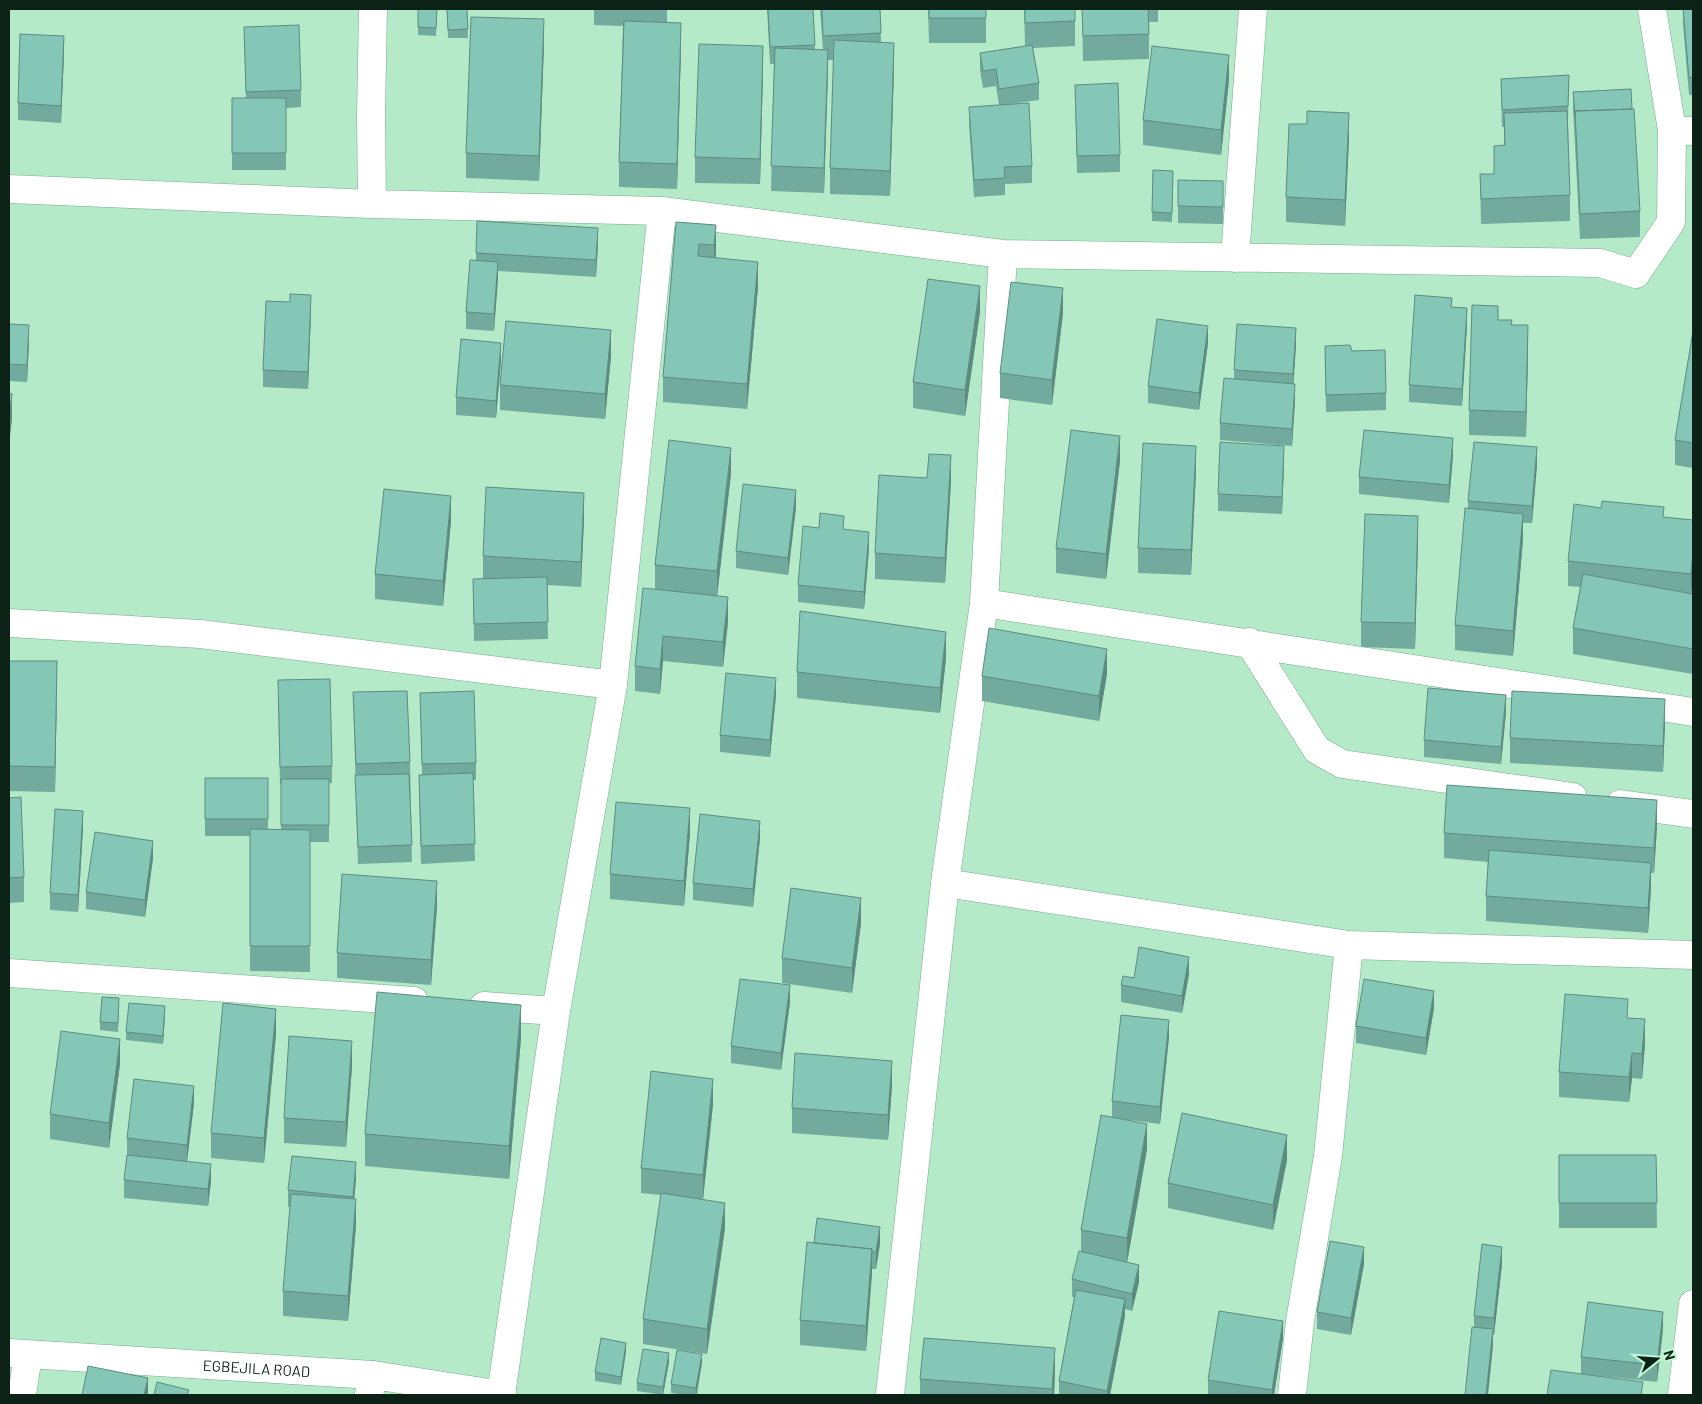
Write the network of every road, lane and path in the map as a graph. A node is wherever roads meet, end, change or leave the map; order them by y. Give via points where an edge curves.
1 (373, 9) edge
2 (1253, 9) edge
3 (1652, 9) edge
4 (1683, 131) edge
5 (9, 189) edge
6 (372, 204) junction
7 (662, 211) junction
8 (1003, 254) junction
9 (1235, 258) junction
10 (984, 603) junction
11 (9, 623) edge
12 (1249, 642) junction
13 (613, 685) junction
14 (1693, 712) edge
15 (1693, 814) edge
16 (945, 883) junction
17 (1348, 945) junction
18 (1693, 955) edge
19 (9, 973) edge
20 (556, 1011) junction
21 (1693, 1320) edge
22 (18, 1354) edge
23 (371, 1385) edge
24 (22, 1395) edge
25 (501, 1395) edge
26 (890, 1395) edge
27 (1292, 1395) edge
28 (1682, 1395) edge

1 - 6 street
2 - 9 street
3 - 4 street
4 - 9 street via 1672,222 1636,274 1600,263
5 - 6 street
6 - 7 street
7 - 8 street
7 - 13 street
8 - 9 street
8 - 10 street
10 - 12 street
10 - 16 street
11 - 13 street via 200,634
12 - 14 street
12 - 15 street via 1317,750 1342,764
13 - 20 street
16 - 17 street
16 - 26 street
17 - 18 street
17 - 27 street via 1328,1156 1300,1321
19 - 20 street
20 - 25 street
21 - 28 street
22 - 23 street, EGBEJILA ROAD
22 - 24 street
23 - 25 street, EGBEJILA ROAD

